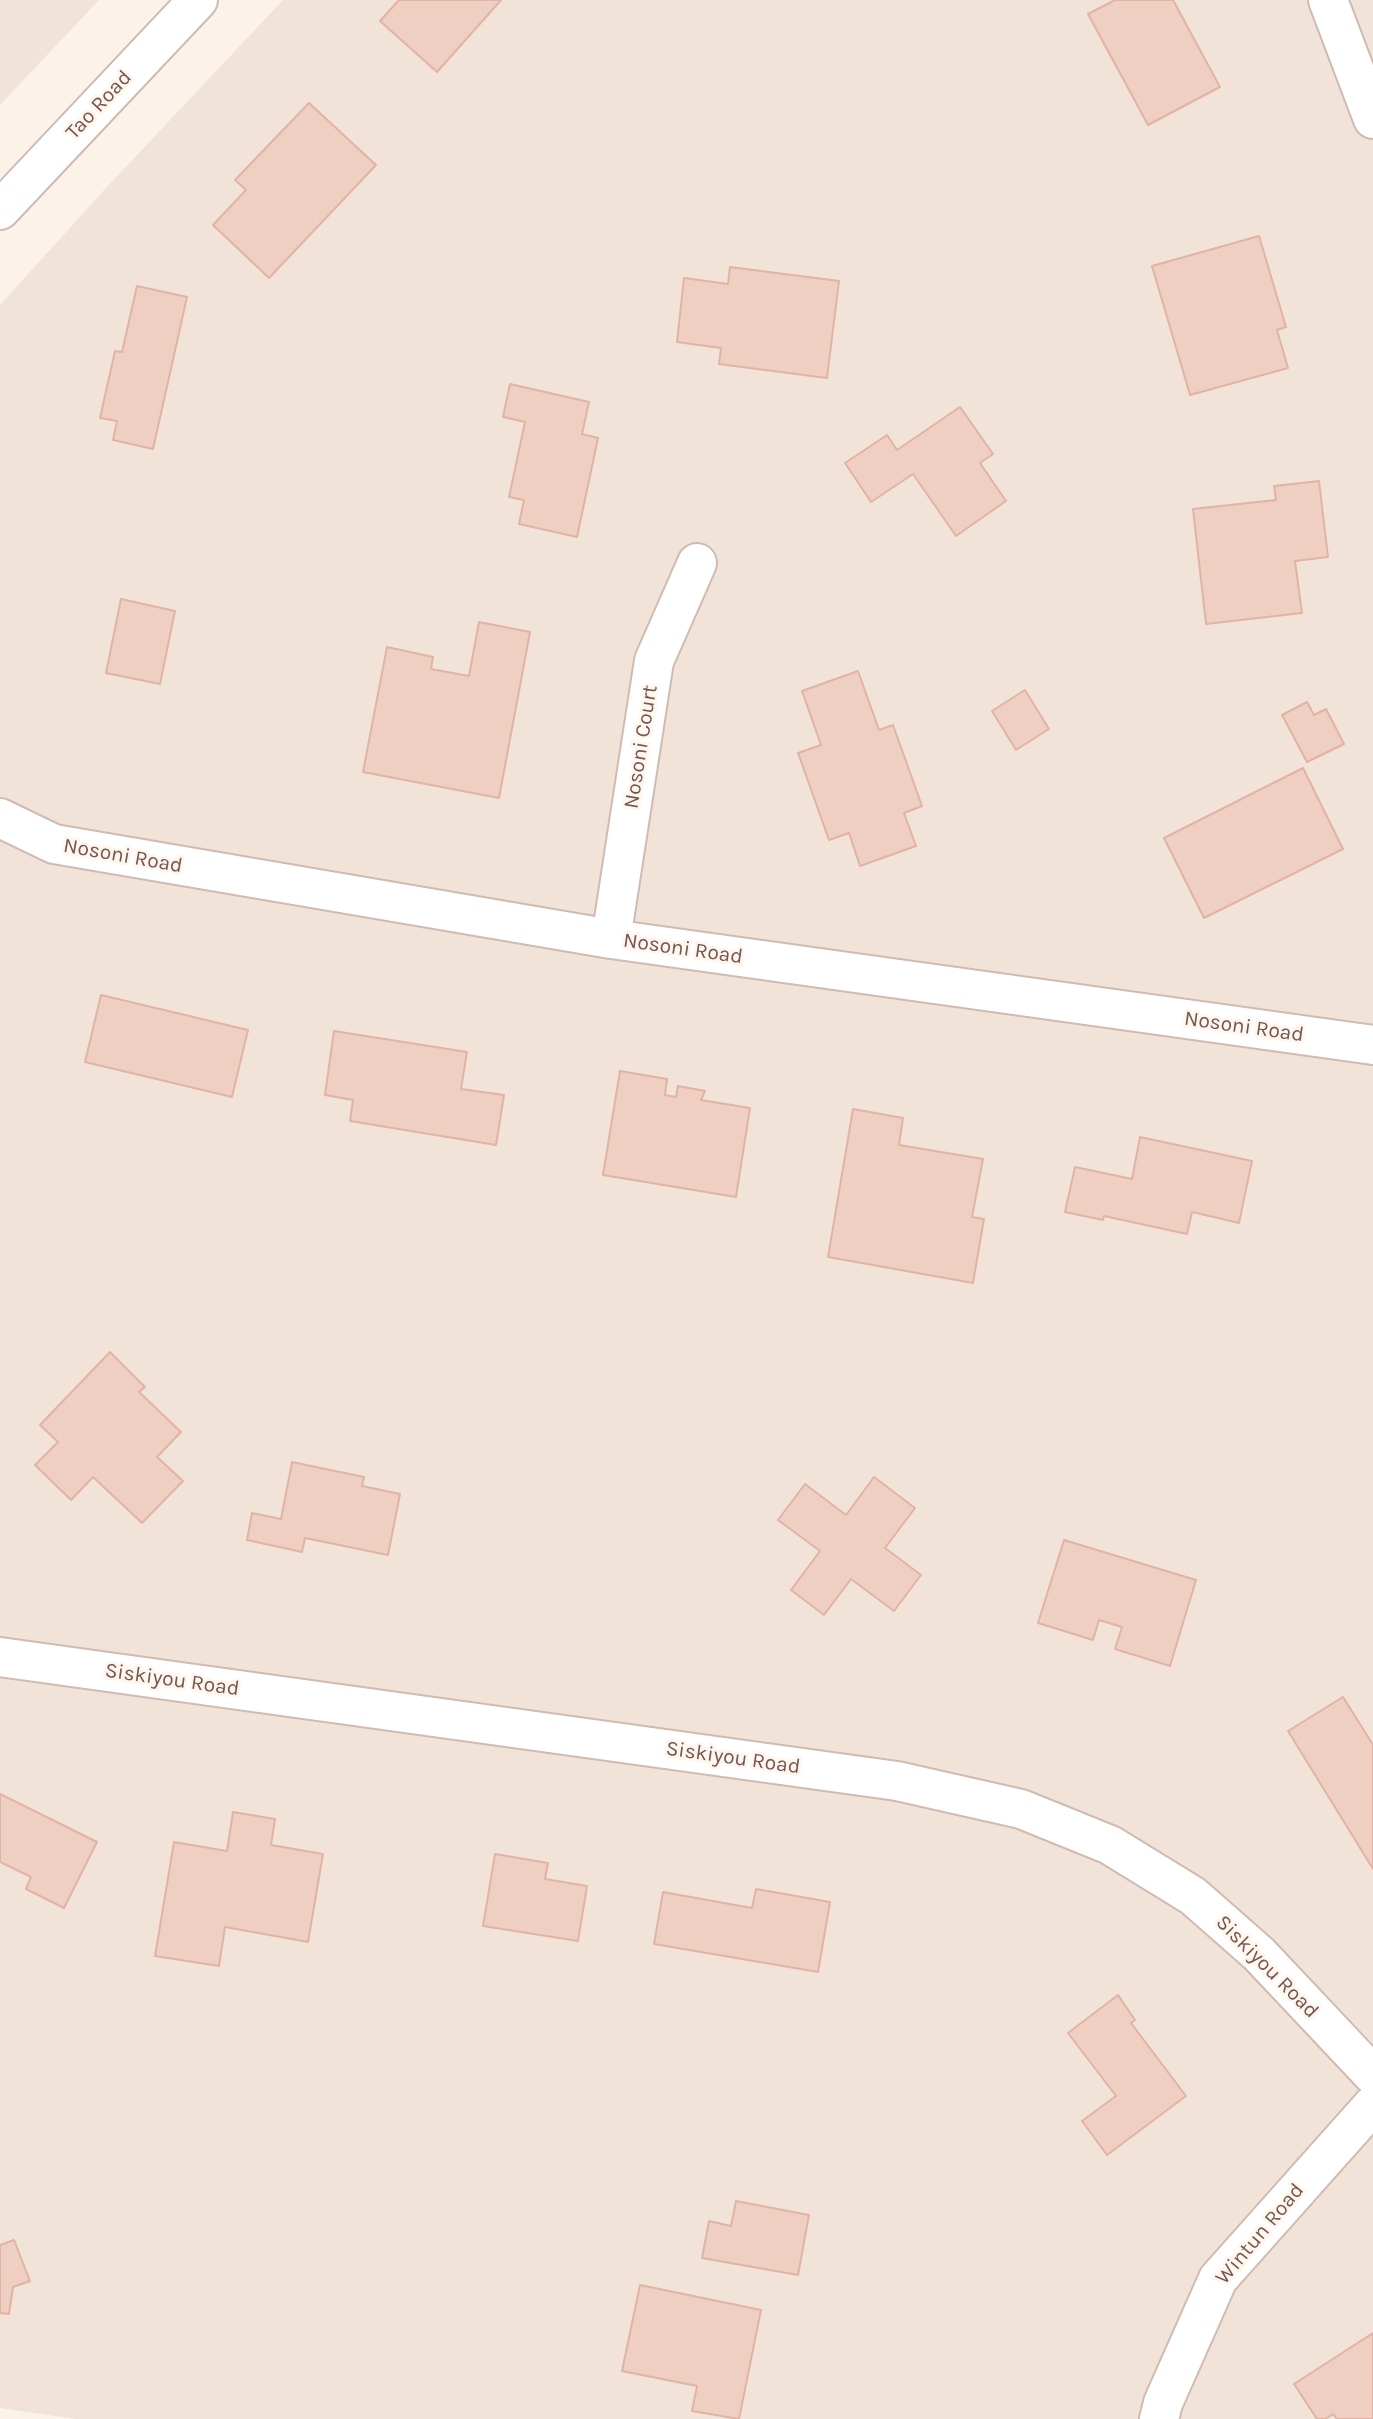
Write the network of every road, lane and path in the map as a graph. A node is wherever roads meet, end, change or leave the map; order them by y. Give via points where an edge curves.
1 (198, 0) edge
2 (1328, 0) edge
3 (1373, 119) edge
4 (0, 210) edge
5 (697, 563) dead end
6 (0, 818) edge
7 (611, 939) junction
8 (1373, 1045) edge
9 (0, 1657) edge
10 (1373, 2075) edge
11 (1373, 2105) edge
12 (1159, 2419) edge

1 - 4 street, Tao Road
2 - 3 street
5 - 7 street, Nosoni Court via 654,661
6 - 7 street, Nosoni Road via 54,844
7 - 8 street, Nosoni Road
9 - 10 street, Siskiyou Road via 897,1781 1021,1809 1110,1845 1193,1896 1259,1954
11 - 12 street, Wintun Road via 1218,2279

